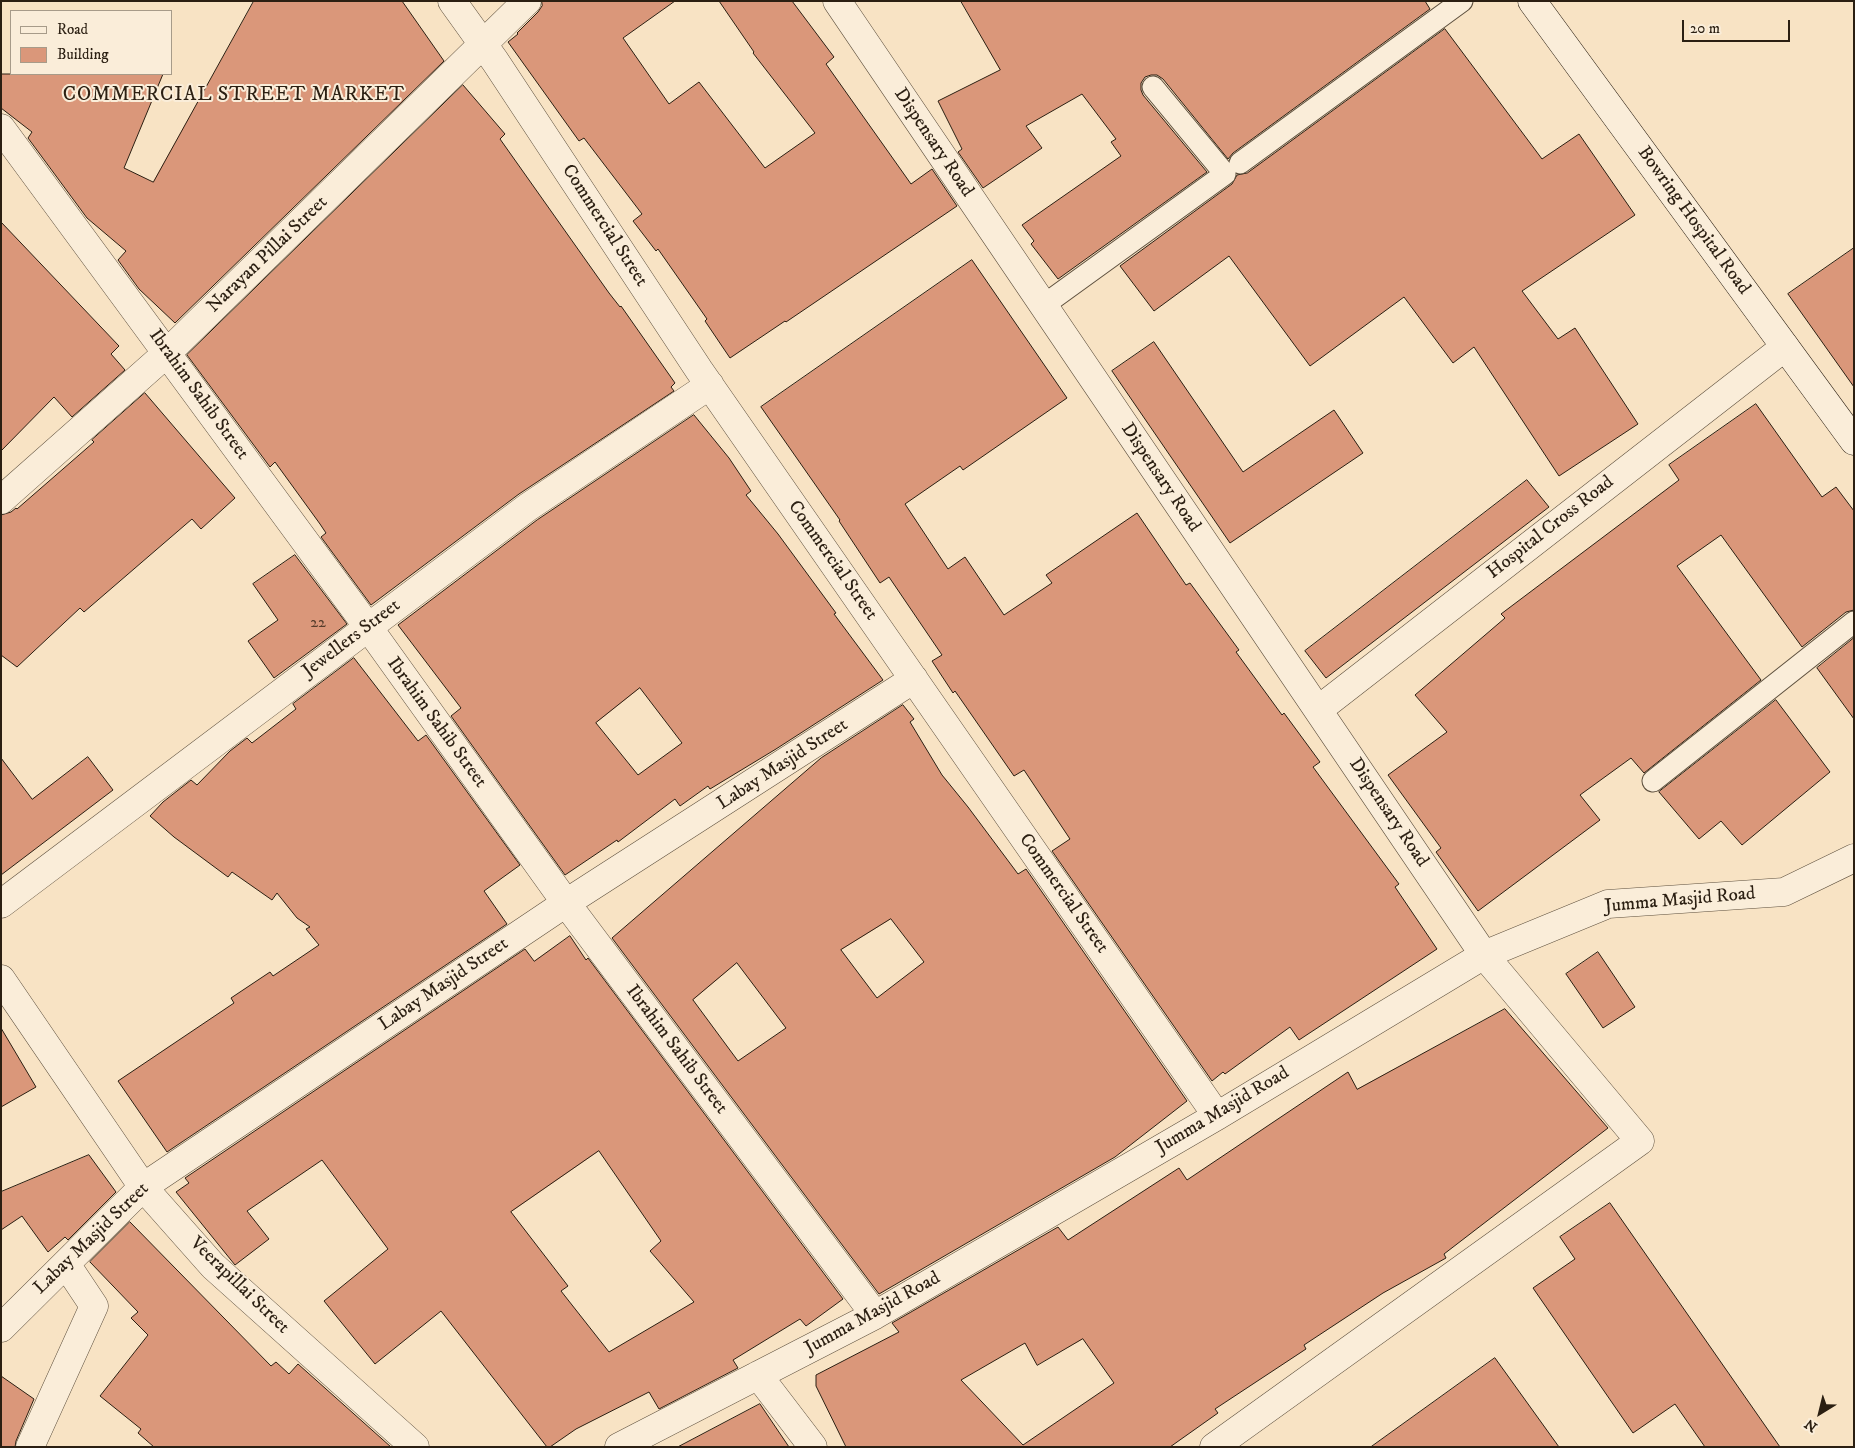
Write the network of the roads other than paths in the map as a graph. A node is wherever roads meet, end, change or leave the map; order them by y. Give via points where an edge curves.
1 (452, 1) edge
2 (527, 1) edge
3 (837, 1) edge
4 (1462, 1) edge
5 (1532, 1) edge
6 (483, 44) junction
7 (1153, 87) dead end
8 (1, 128) edge
9 (1240, 163) dead end
10 (1044, 306) junction
11 (1785, 347) junction
12 (167, 353) junction
13 (710, 385) junction
14 (1854, 441) edge
15 (1, 500) edge
16 (1854, 622) edge
17 (368, 627) junction
18 (914, 679) junction
19 (1318, 710) junction
20 (1654, 781) dead end
21 (1854, 858) edge
22 (566, 903) junction
23 (1, 904) edge
24 (1484, 955) junction
25 (1, 979) edge
26 (1217, 1116) junction
27 (144, 1187) junction
28 (66, 1264) junction
29 (875, 1315) junction
30 (1, 1328) edge
31 (758, 1375) junction
32 (1220, 1445) edge
33 (30, 1447) edge
34 (415, 1447) edge
35 (619, 1447) edge
36 (813, 1447) edge

1 - 6 street, Commercial Street
2 - 6 street, Narayan Pillai Street
3 - 10 street, Dispensary Road
4 - 9 lane
5 - 11 street, Bowring Hospital Road
6 - 12 street, Narayan Pillai Street
6 - 13 street, Commercial Street
7 - 10 lane via 1225,174
8 - 12 street, Ibrahim Sahib Street
10 - 19 street, Dispensary Road
11 - 14 street, Bowring Hospital Road
11 - 19 street, Hospital Cross Road
12 - 15 street, Narayan Pillai Street
12 - 17 street, Ibrahim Sahib Street
13 - 17 street, Jewellers Street via 528,507
13 - 18 street, Commercial Street
16 - 20 lane
17 - 22 street, Ibrahim Sahib Street
17 - 23 street, Jewellers Street
18 - 22 street, Labay Masjid Street
18 - 26 street, Commercial Street
19 - 24 street, Dispensary Road
21 - 24 street, Jumma Masjid Road via 1784,892 1608,904
22 - 27 street, Labay Masjid Street
22 - 29 street, Ibrahim Sahib Street
24 - 26 street, Jumma Masjid Road
24 - 32 street, Dispensary Road via 1640,1140
25 - 27 street, Veerapillai Street
26 - 29 street, Jumma Masjid Road
27 - 28 street, Labay Masjid Street
27 - 34 street, Veerapillai Street via 213,1266
28 - 30 street, Labay Masjid Street
28 - 33 street via 94,1306
29 - 31 street, Jumma Masjid Road
31 - 35 street, Jumma Masjid Road
31 - 36 street

